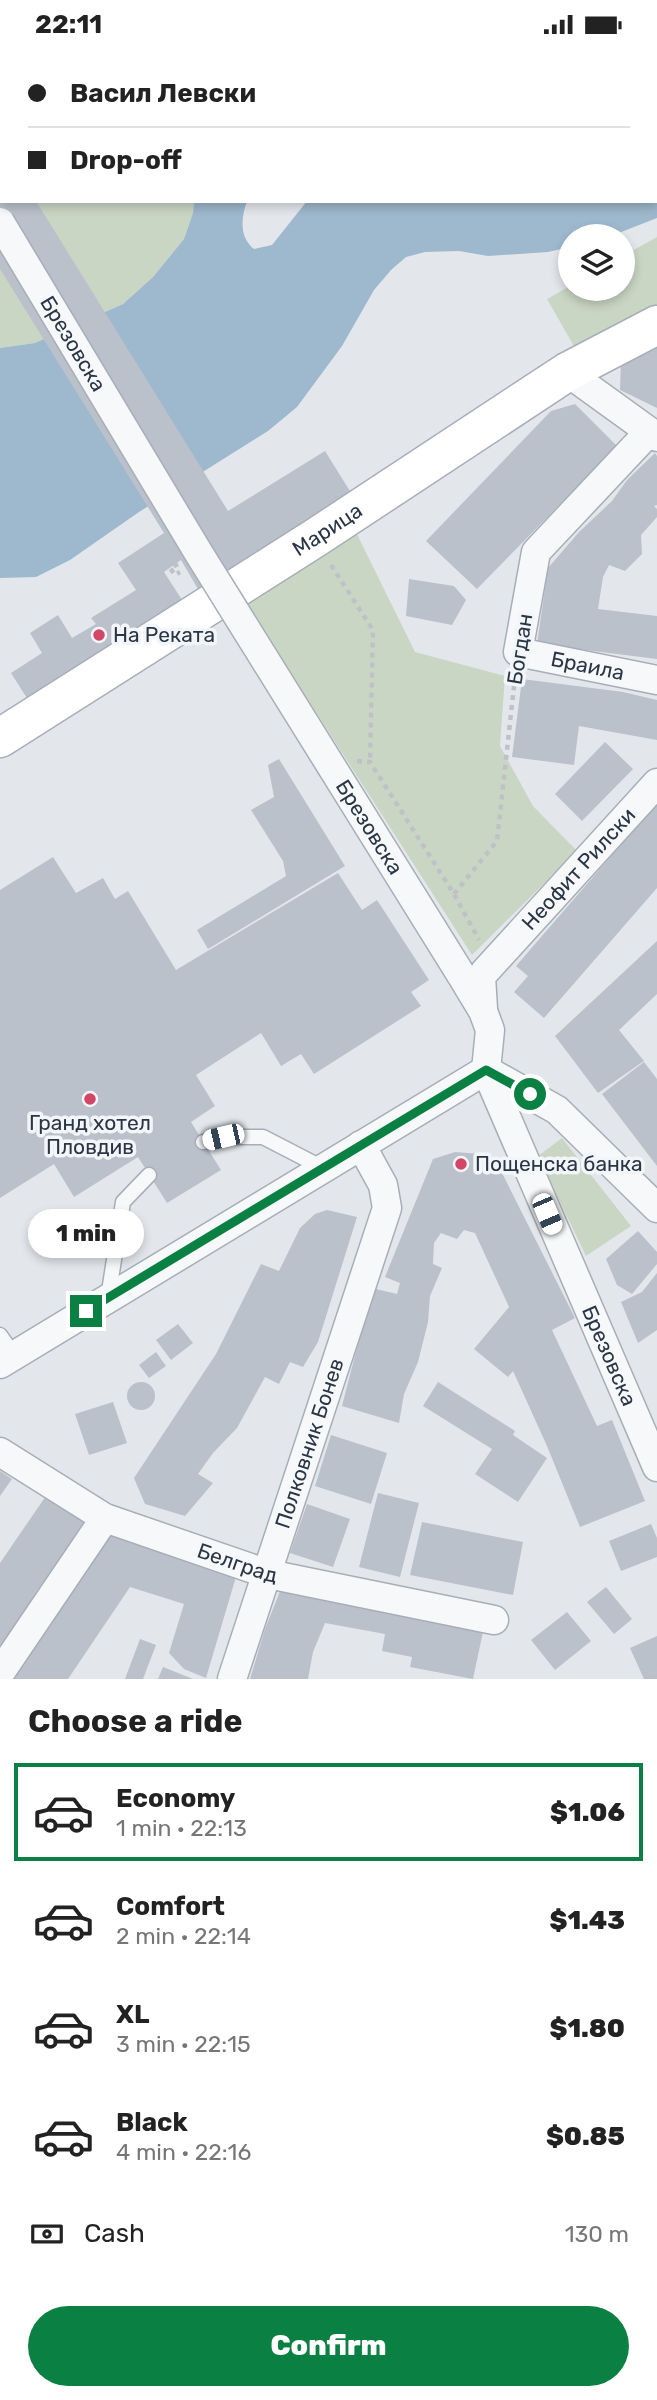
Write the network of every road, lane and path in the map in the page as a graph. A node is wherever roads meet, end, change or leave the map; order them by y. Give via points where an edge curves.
1 (0, 222) edge
2 (657, 325) edge
3 (566, 372) junction
4 (652, 435) edge
5 (315, 538) junction
6 (518, 653) junction
7 (657, 680) edge
8 (0, 738) edge
9 (370, 762) dead end
10 (657, 783) edge
11 (454, 894) dead end
12 (483, 1011) junction
13 (486, 1070) junction
14 (203, 1142) dead end
15 (361, 1145) junction
16 (323, 1168) junction
17 (149, 1175) dead end
18 (655, 1203) edge
19 (108, 1298) junction
20 (4, 1351) edge
21 (0, 1452) edge
22 (657, 1467) edge
23 (105, 1518) junction
24 (268, 1574) junction
25 (494, 1620) dead end
26 (0, 1674) edge
27 (232, 1679) edge

1 - 12 street, Брезовска, bridge
2 - 3 street, Марица
3 - 4 street
3 - 5 street, Марица
4 - 6 street, Богдан via 536,551
5 - 8 street, Марица
5 - 9 path via 373,630
6 - 7 street, Браила
6 - 11 path, Богдан via 497,841
10 - 12 street, Неофит Рилски via 481,976
12 - 13 street, Брезовска via 490,1030
13 - 15 street
13 - 18 street via 557,1110
13 - 22 street, Брезовска
14 - 16 lane via 263,1137
15 - 16 street
15 - 24 street, Полковник Бонев via 383,1185 387,1208
16 - 19 street
17 - 19 lane via 123,1202
19 - 20 street
21 - 23 street, Белград
23 - 24 street, Белград
23 - 26 street
24 - 25 street, Белград
24 - 27 street, Полковник Бонев

